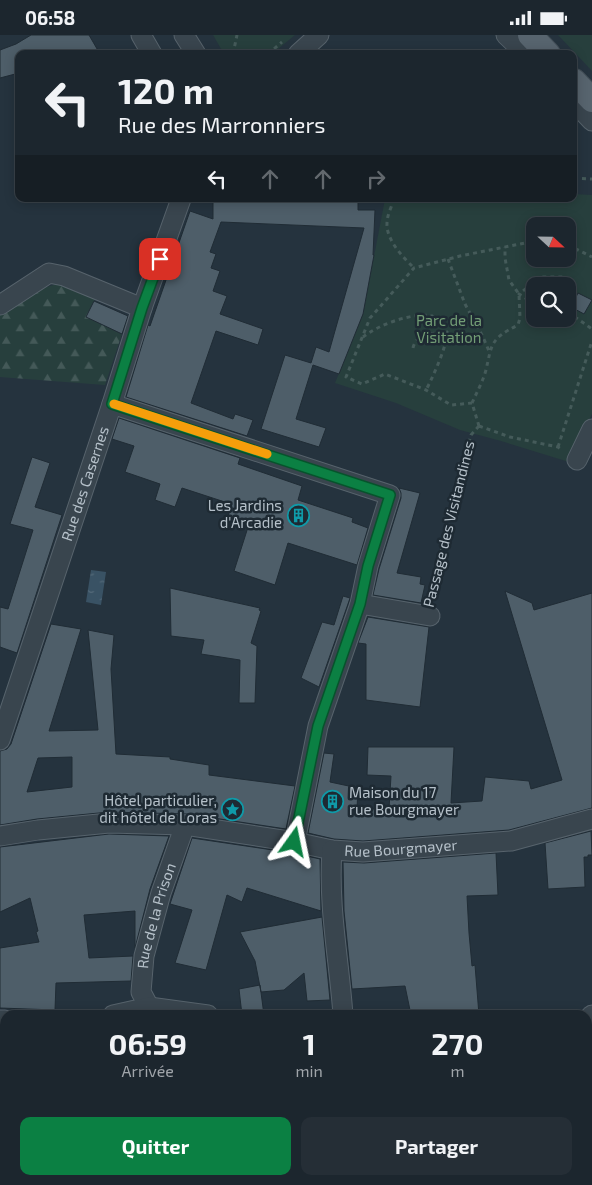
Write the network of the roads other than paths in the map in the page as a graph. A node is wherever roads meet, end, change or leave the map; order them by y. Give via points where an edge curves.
1 (141, 35) edge
2 (184, 35) edge
3 (319, 35) edge
4 (506, 35) edge
5 (530, 35) edge
6 (150, 50) edge
7 (193, 50) edge
8 (302, 50) edge
9 (522, 50) edge
10 (544, 50) edge
11 (577, 84) edge
12 (592, 100) edge
13 (577, 105) edge
14 (592, 121) edge
15 (180, 202) edge
16 (0, 305) edge
17 (142, 308) junction
18 (112, 404) junction
19 (592, 429) edge
20 (577, 460) dead end
21 (360, 604) junction
22 (428, 616) road end
23 (0, 740) edge
24 (592, 819) edge
25 (185, 825) junction
26 (0, 836) edge
27 (294, 842) junction
28 (332, 850) junction
29 (149, 1007) junction
30 (136, 1010) edge
31 (171, 1010) edge
32 (343, 1010) edge

1 - 6 street
2 - 7 street
3 - 8 street
4 - 9 street
5 - 10 main road
11 - 12 main road
13 - 14 street
15 - 17 street, Rue des Casernes
16 - 17 street via 50,273
17 - 18 street, Rue des Casernes
18 - 21 street via 390,495
18 - 23 street, Rue des Casernes
19 - 20 street
21 - 22 street, Passage des Visitandines
21 - 27 street via 318,726
24 - 28 street, Rue Bourgmayer via 511,841 363,852
25 - 26 street, Rue Bourgmayer via 109,823
25 - 27 street, Rue Bourgmayer
25 - 29 street, Rue de la Prison via 144,956 141,992
27 - 28 street, Rue Bourgmayer
28 - 32 street via 332,918
29 - 30 street
29 - 31 street

